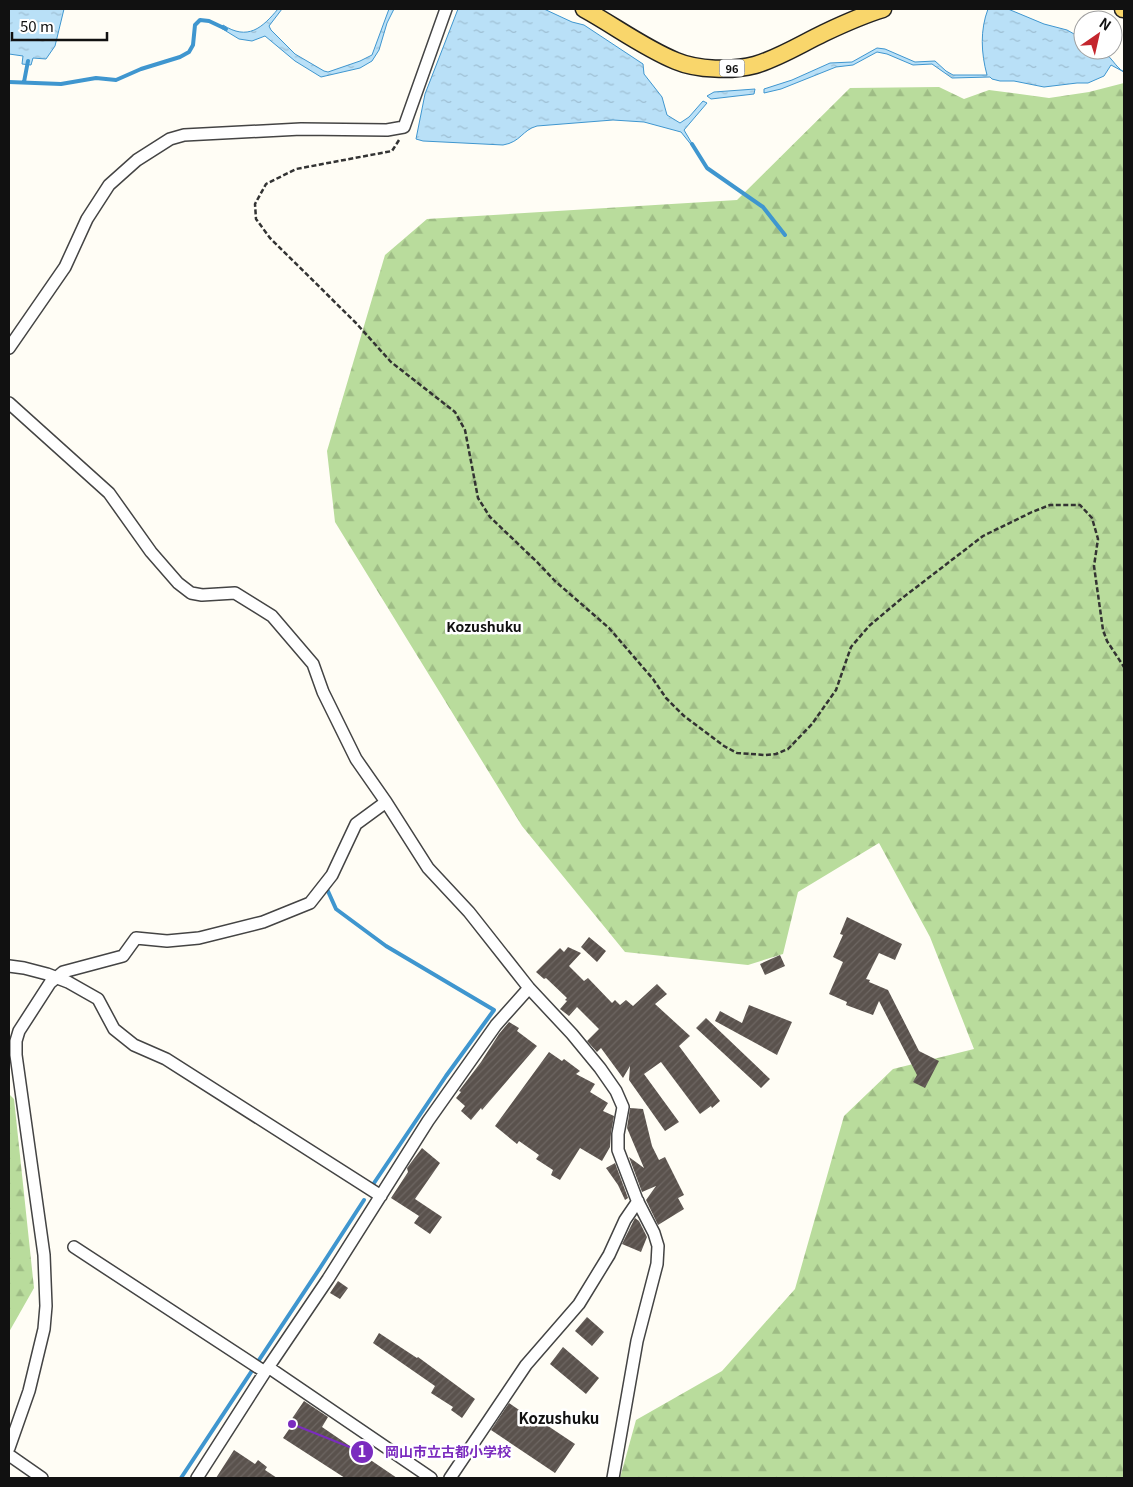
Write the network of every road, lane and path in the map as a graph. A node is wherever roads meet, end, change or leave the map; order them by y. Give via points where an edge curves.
1 (446, 9) edge
2 (587, 9) edge
3 (883, 9) edge
4 (404, 127) junction
5 (9, 348) edge
6 (9, 403) edge
7 (1124, 667) edge
8 (386, 802) junction
9 (9, 966) edge
10 (54, 978) junction
11 (529, 988) junction
12 (380, 1196) junction
13 (638, 1201) junction
14 (74, 1247) dead end
15 (261, 1367) junction
16 (9, 1448) edge
17 (9, 1455) edge
18 (42, 1478) edge
19 (197, 1478) edge
20 (431, 1478) edge
21 (450, 1478) edge
22 (613, 1478) edge

1 - 4 street
2 - 3 main road, 96 via 654,51 702,68 754,65 865,14
4 - 5 street via 184,134 170,139 137,160 109,184 87,219 65,267
4 - 7 path via 392,151 296,168 266,184 255,204 256,219 270,238 356,323 390,362 455,412 465,430 478,498 490,517 609,628 684,716 737,753 766,755 788,749 812,724 836,690 851,647 869,626 983,536 1050,505 1080,505 1092,518 1098,539 1094,566 1103,630
6 - 8 street via 109,493 151,552 191,594 234,593 272,616 313,664 322,692 356,759
8 - 10 street via 356,824 332,875 310,903 263,922 199,938 167,941 136,938 123,956 63,972
8 - 11 street via 428,868 469,912
9 - 10 street
10 - 12 street via 98,999 114,1029 134,1045 166,1059
10 - 16 street via 16,1040 44,1255 46,1306 44,1329 29,1391
11 - 12 street via 496,1025
11 - 13 street via 572,1034 616,1092 623,1107 618,1150
12 - 15 street via 328,1278
13 - 21 street via 578,1304 526,1365
13 - 22 street via 658,1246 657,1264 637,1341
14 - 15 street
15 - 19 street
15 - 20 street
17 - 18 street

